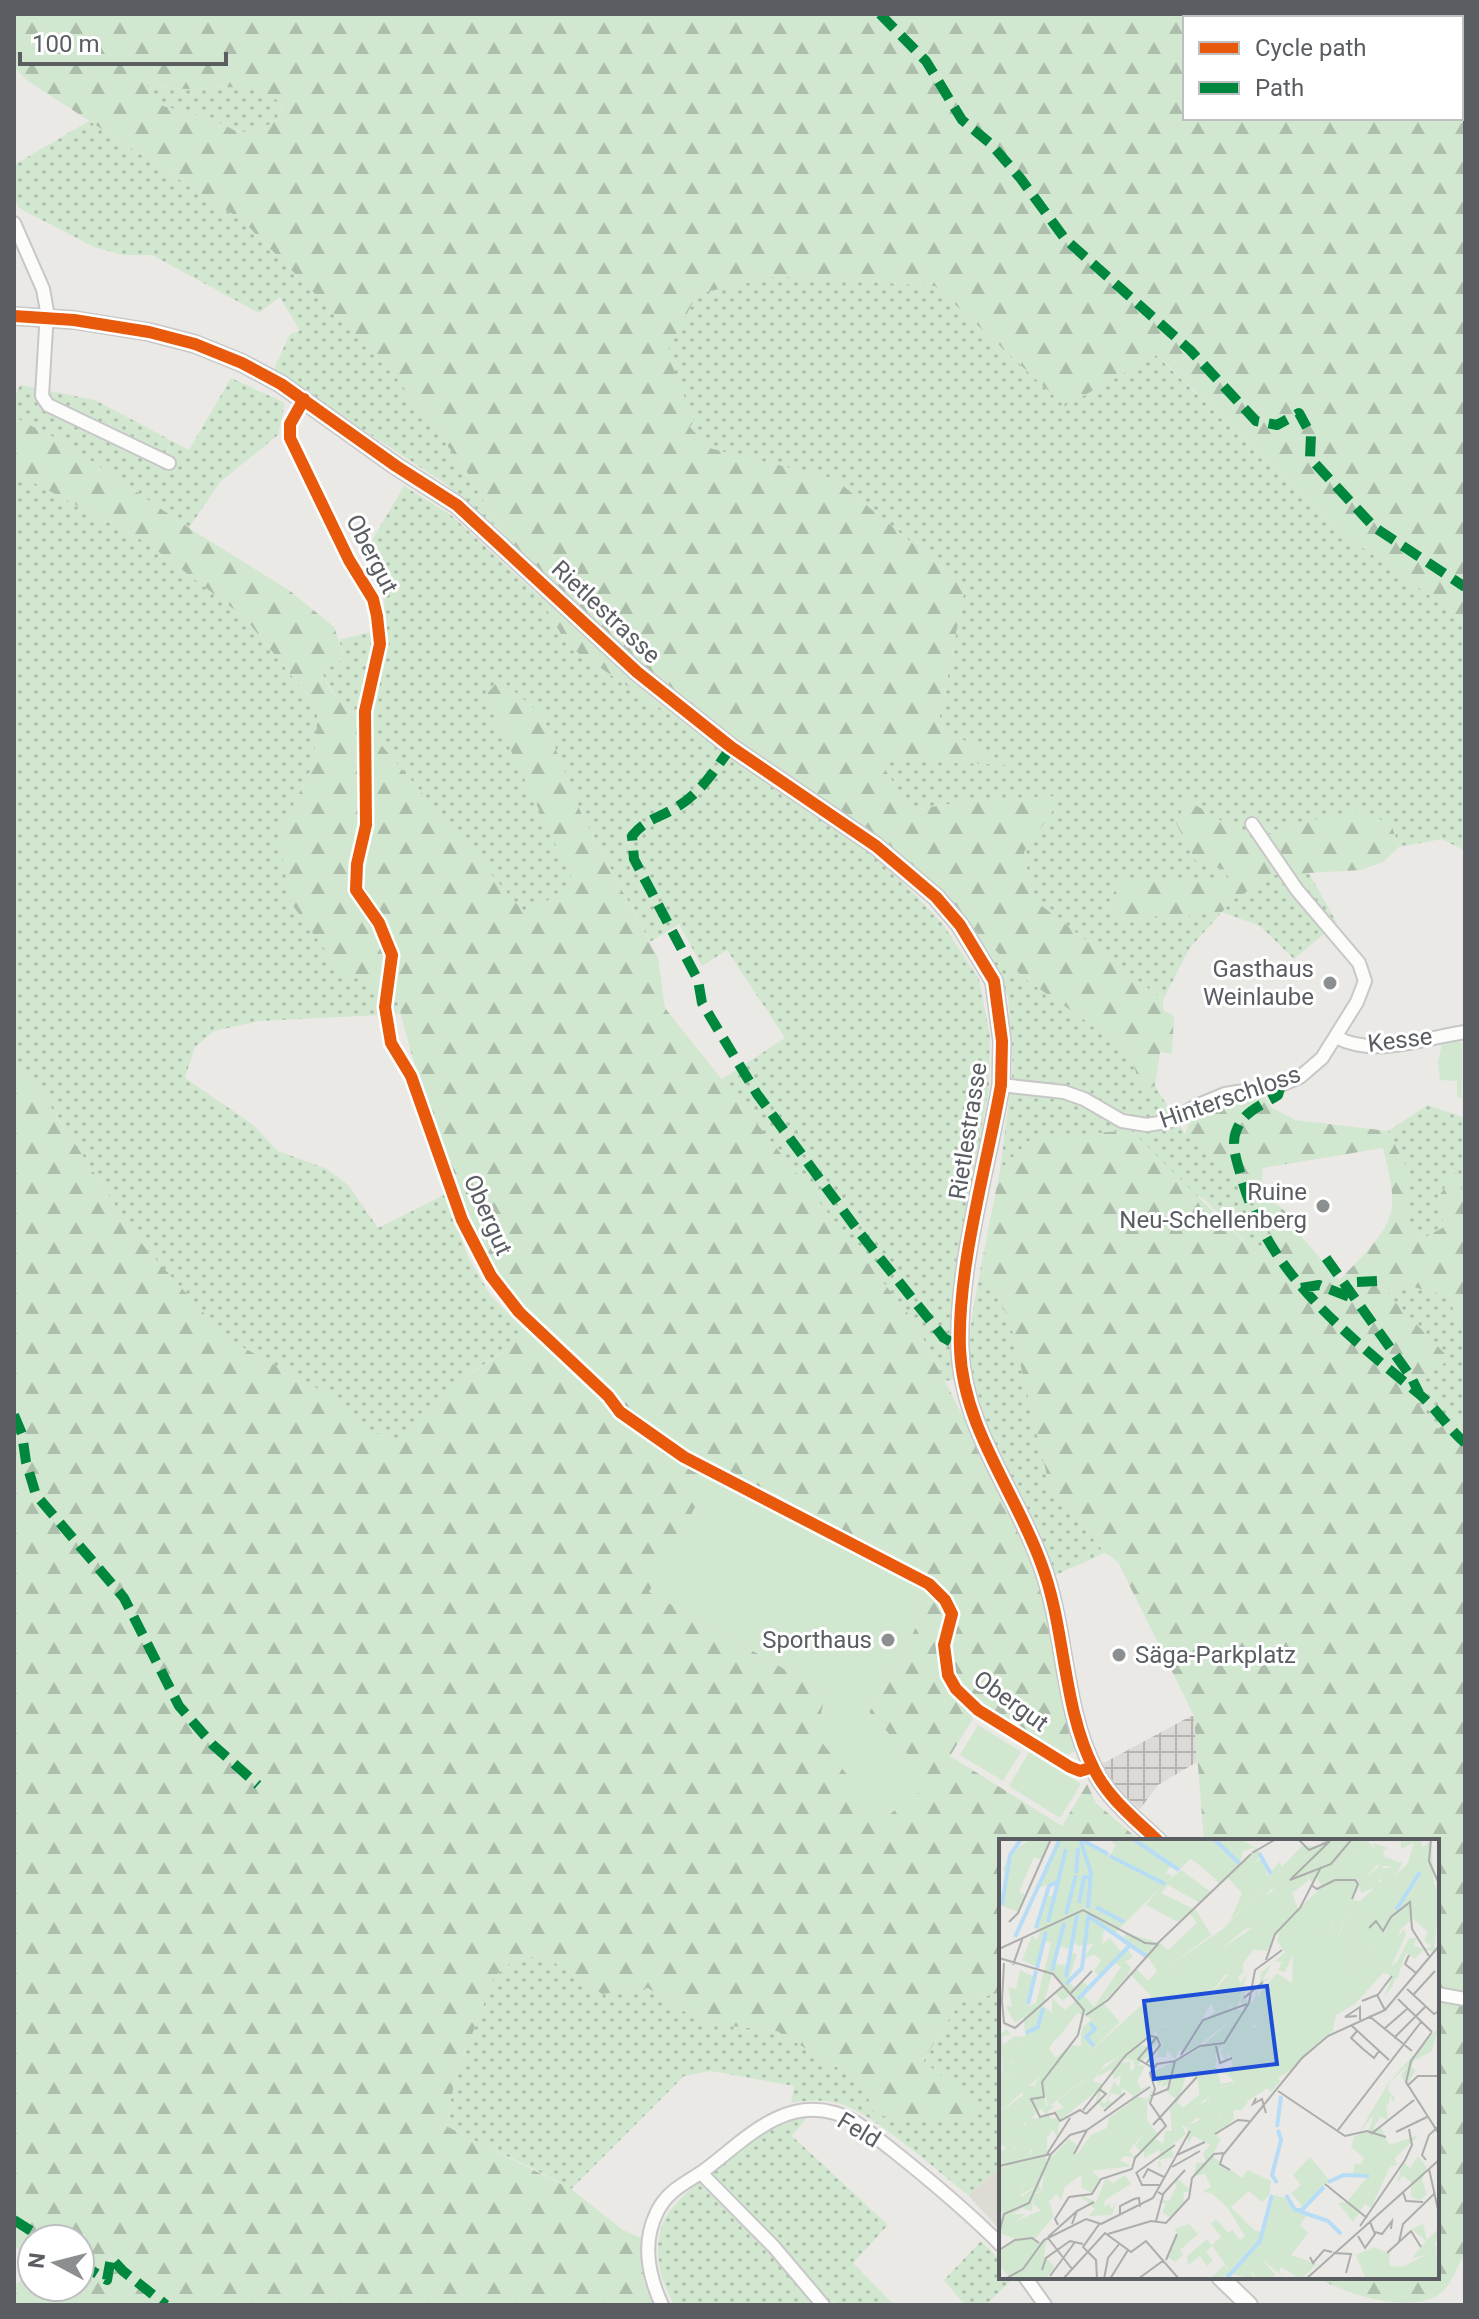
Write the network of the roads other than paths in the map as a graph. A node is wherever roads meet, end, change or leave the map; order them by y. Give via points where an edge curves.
1 (14, 223) edge
2 (14, 316) edge
3 (47, 318) junction
4 (304, 399) junction
5 (169, 463) dead end
6 (1252, 824) dead end
7 (1465, 1032) edge
8 (1336, 1037) junction
9 (1001, 1085) junction
10 (1093, 1767) junction
11 (1156, 1839) edge
12 (1439, 1994) edge
13 (1462, 1996) edge
14 (701, 2173) junction
15 (999, 2243) edge
16 (1026, 2279) edge
17 (1222, 2279) edge
18 (662, 2305) edge
19 (823, 2305) edge
20 (1045, 2305) edge
21 (1249, 2305) edge

1 - 3 street via 43,289
2 - 3 street, Rietlestrasse
3 - 4 street, Rietlestrasse via 195,344 265,374
3 - 5 street via 42,396 48,405
4 - 9 street, Rietlestrasse via 457,505 699,723 876,846 936,897 994,981
4 - 10 street, Obergut via 290,424 290,438 373,599 380,644 365,711 366,825 356,890 379,923 392,955 385,1007 391,1043 411,1076 456,1206 491,1276 519,1312 620,1412 684,1457 929,1584 952,1614 944,1645 948,1675 956,1689 978,1710 1062,1762 1080,1771
6 - 8 street, Hinterschloss via 1297,890 1359,963 1365,981
7 - 8 street, Kesse via 1372,1047
8 - 9 street, Hinterschloss via 1300,1077 1225,1094 1171,1121 1147,1125 1122,1121 1064,1092
9 - 10 street, Rietlestrasse via 968,1261 960,1347 964,1390 1042,1564 1078,1725
10 - 11 street, Rietlestrasse via 1124,1809
12 - 13 street
14 - 15 street, Feld via 762,2124 798,2112 836,2113 944,2189
14 - 18 street, Feld via 669,2195 649,2234 650,2273
14 - 19 street
16 - 20 street
17 - 21 street

